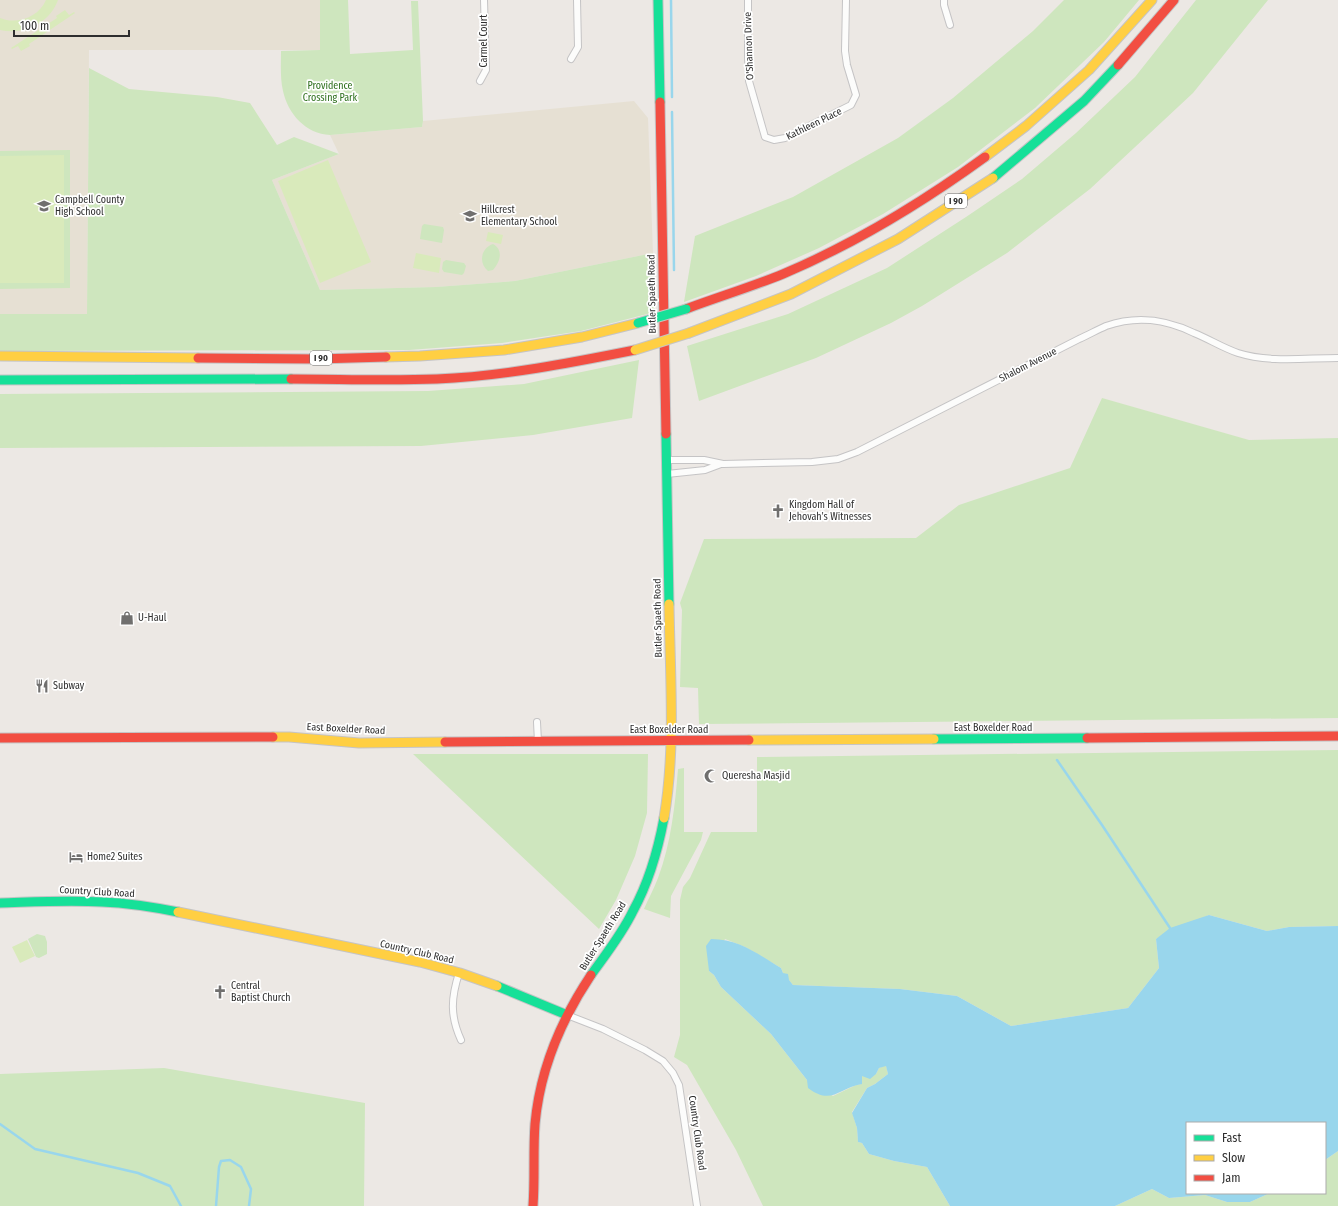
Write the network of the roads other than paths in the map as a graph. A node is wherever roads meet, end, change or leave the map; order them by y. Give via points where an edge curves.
1 (484, 0) edge
2 (576, 0) edge
3 (658, 0) edge
4 (748, 0) edge
5 (846, 0) edge
6 (944, 0) edge
7 (1152, 0) edge
8 (1174, 0) edge
9 (950, 25) dead end
10 (571, 59) dead end
11 (480, 81) dead end
12 (765, 137) joint
13 (0, 356) edge
14 (1338, 358) edge
15 (0, 380) edge
16 (91, 380) junction
17 (0, 384) edge
18 (666, 460) junction
19 (723, 464) junction
20 (667, 474) junction
21 (537, 722) dead end
22 (1338, 736) edge
23 (0, 738) edge
24 (538, 742) junction
25 (670, 742) junction
26 (0, 903) edge
27 (459, 973) junction
28 (567, 1015) junction
29 (461, 1040) dead end
30 (533, 1206) edge
31 (697, 1206) edge

1 - 11 street, Carmel Court via 486,70
2 - 10 street via 578,47
3 - 18 main road, Butler Spaeth Road
4 - 12 street, O'Shannon Drive via 749,82
5 - 12 street, Kathleen Place via 845,51 856,95 851,106 785,138 774,140
6 - 9 street
7 - 13 main road, I 90, bridge via 1089,70 1026,126 944,186 849,242 783,274 686,309 582,337 504,350 420,356
8 - 16 main road, I 90, bridge via 1084,101 997,175 885,246 791,294 689,333 635,350 582,361 514,372 437,379
14 - 19 street, Shalom Avenue via 1255,357 1237,353 1162,321 1139,319 1106,326 857,452 838,459
15 - 16 main road, I 90
16 - 17 main road, I 90
18 - 19 street, Shalom Avenue via 704,460
18 - 20 main road, Butler Spaeth Road
19 - 20 street, Shalom Avenue via 705,470
20 - 25 main road, Butler Spaeth Road
21 - 24 street
22 - 25 main road, East Boxelder Road
23 - 24 main road, East Boxelder Road via 250,736 359,743
24 - 25 main road, East Boxelder Road
25 - 28 main road, Butler Spaeth Road via 664,818 648,879 633,912
26 - 27 main road, Country Club Road via 78,901 153,907 419,962
27 - 28 main road, Country Club Road
27 - 29 street via 452,999 452,1014
28 - 30 main road, Butler Spaeth Road via 546,1064 539,1096 535,1124
28 - 31 street, Country Club Road via 645,1050 663,1061 673,1073 679,1085

